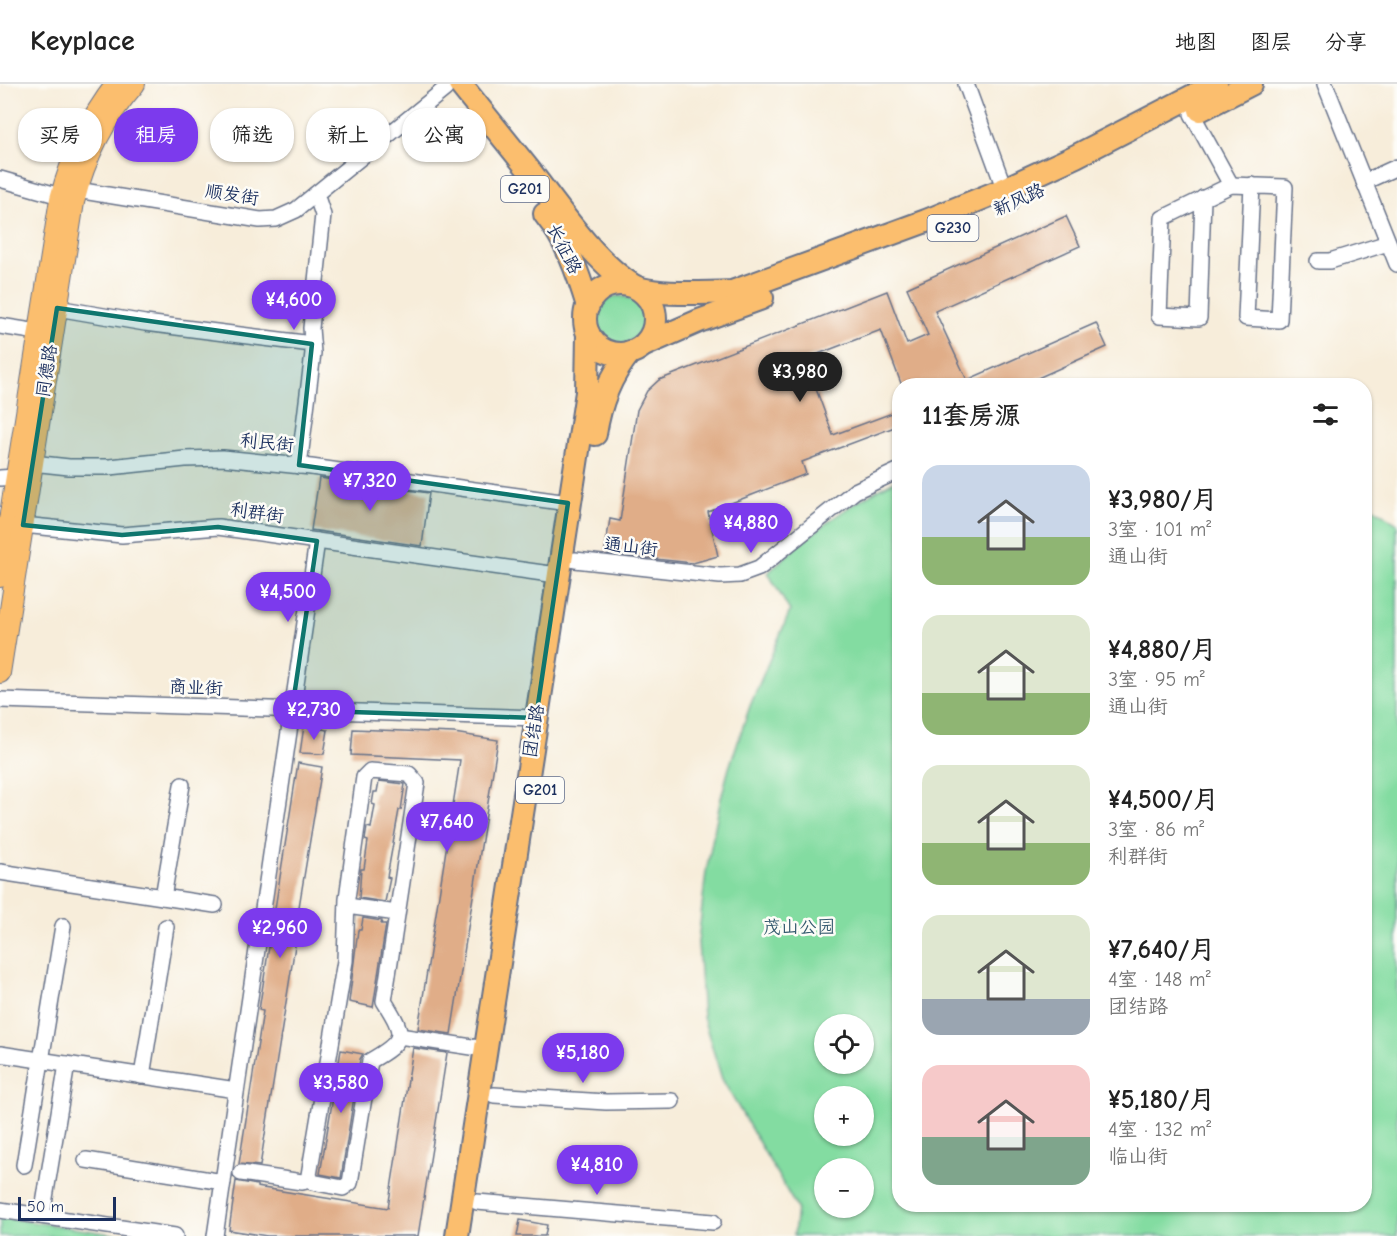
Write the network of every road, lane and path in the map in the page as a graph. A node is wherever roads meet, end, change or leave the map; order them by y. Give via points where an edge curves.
1 (116, 84) edge
2 (135, 84) edge
3 (966, 84) edge
4 (1216, 84) edge
5 (1251, 84) edge
6 (1325, 84) edge
7 (449, 86) edge
8 (1192, 114) junction
9 (1397, 167) edge
10 (0, 179) edge
11 (1364, 182) junction
12 (1231, 184) junction
13 (1252, 185) junction
14 (69, 193) junction
15 (315, 194) junction
16 (1008, 197) junction
17 (1203, 198) junction
18 (1388, 243) junction
19 (1318, 261) dead end
20 (1397, 264) edge
21 (634, 286) junction
22 (588, 306) junction
23 (57, 308) junction
24 (0, 326) edge
25 (38, 332) junction
26 (588, 333) junction
27 (312, 344) junction
28 (637, 349) junction
29 (32, 463) junction
30 (299, 466) junction
31 (892, 474) edge
32 (8, 478) edge
33 (568, 503) junction
34 (23, 525) junction
35 (3, 538) edge
36 (317, 541) junction
37 (575, 560) junction
38 (557, 575) junction
39 (0, 577) edge
40 (0, 673) edge
41 (0, 700) edge
42 (292, 710) junction
43 (536, 718) junction
44 (182, 785) dead end
45 (0, 872) edge
46 (164, 897) junction
47 (215, 905) dead end
48 (347, 906) junction
49 (397, 913) junction
50 (63, 926) dead end
51 (165, 927) dead end
52 (399, 1036) junction
53 (485, 1049) junction
54 (0, 1054) edge
55 (41, 1060) junction
56 (67, 1064) junction
57 (142, 1076) junction
58 (236, 1090) junction
59 (494, 1095) junction
60 (672, 1101) dead end
61 (86, 1160) dead end
62 (24, 1165) dead end
63 (241, 1173) dead end
64 (310, 1180) junction
65 (223, 1182) junction
66 (477, 1202) junction
67 (0, 1210) edge
68 (42, 1216) junction
69 (713, 1222) dead end
70 (175, 1236) edge
71 (215, 1236) edge
72 (456, 1236) edge
73 (472, 1236) edge

1 - 14 main road, 同德路 via 84,132 69,166
2 - 14 main road, 同德路 via 97,139
3 - 16 street
4 - 16 highway, 新风路 / G230 via 1076,156
5 - 8 highway, 新风路 / G230
6 - 11 street
7 - 15 street, 顺发街
7 - 21 highway, 长征路 / G201 via 586,242
7 - 22 highway, 长征路 / G201 via 555,226 574,263
8 - 12 street
8 - 16 highway, 新风路 / G230 via 1083,170
9 - 11 street
10 - 14 street, 顺发街
11 - 18 street
12 - 13 street
12 - 17 street
13 - 13 street via 1285,187 1279,320 1246,318
14 - 15 street, 顺发街 via 260,220 290,214
14 - 23 main road, 同德路
14 - 25 main road, 同德路
15 - 27 street via 323,215
16 - 21 highway, 新风路 / G230 via 926,221 732,292 689,293
16 - 28 highway, 新风路 / G230 via 931,236 699,321
17 - 17 street via 1164,218 1159,316 1199,318
18 - 19 street
18 - 20 street
21 - 22 highway via 607,286
21 - 28 highway via 646,295 654,309 655,325 649,339
22 - 26 highway
23 - 27 street
23 - 29 main road, 同德路
24 - 25 street
25 - 32 main road, 同德路
26 - 28 highway via 608,351
26 - 33 highway, 团结路 / G201 via 587,392
27 - 30 street
28 - 37 highway, 团结路 / G201 via 613,376 598,411
29 - 30 street, 利民街 via 111,467 204,458
29 - 34 main road, 同德路
30 - 33 street, 利民街
31 - 37 street, 通山街 via 855,491 759,568 740,576
32 - 35 main road, 同德路
33 - 38 highway, 团结路 / G201
34 - 36 street, 利群街 via 122,535 218,527
34 - 40 main road, 同德路
35 - 39 main road, 同德路
36 - 38 street, 利群街
36 - 42 street
37 - 59 highway, 团结路 / G201
38 - 43 highway, 团结路 / G201
41 - 42 street, 商业街
42 - 43 street, 商业街
42 - 58 street
43 - 53 highway, 团结路 / G201
44 - 46 street
45 - 46 street
46 - 47 street
48 - 49 street
48 - 49 street via 364,777 370,771 409,774 417,783
48 - 64 street via 345,962
49 - 52 street via 384,1001 397,1020
50 - 55 street
51 - 57 street
52 - 53 street
52 - 64 street via 391,1049 370,1061 349,1185 343,1188
53 - 72 highway, 团结路 / G201
54 - 55 street
55 - 56 street
55 - 62 street
56 - 57 street
56 - 68 street
57 - 58 street
58 - 65 street
59 - 60 street via 606,1102
59 - 66 highway, 团结路 / G201
61 - 65 street
63 - 64 street
65 - 71 street
66 - 69 street
66 - 73 highway, 团结路 / G201
67 - 68 street
68 - 70 street

